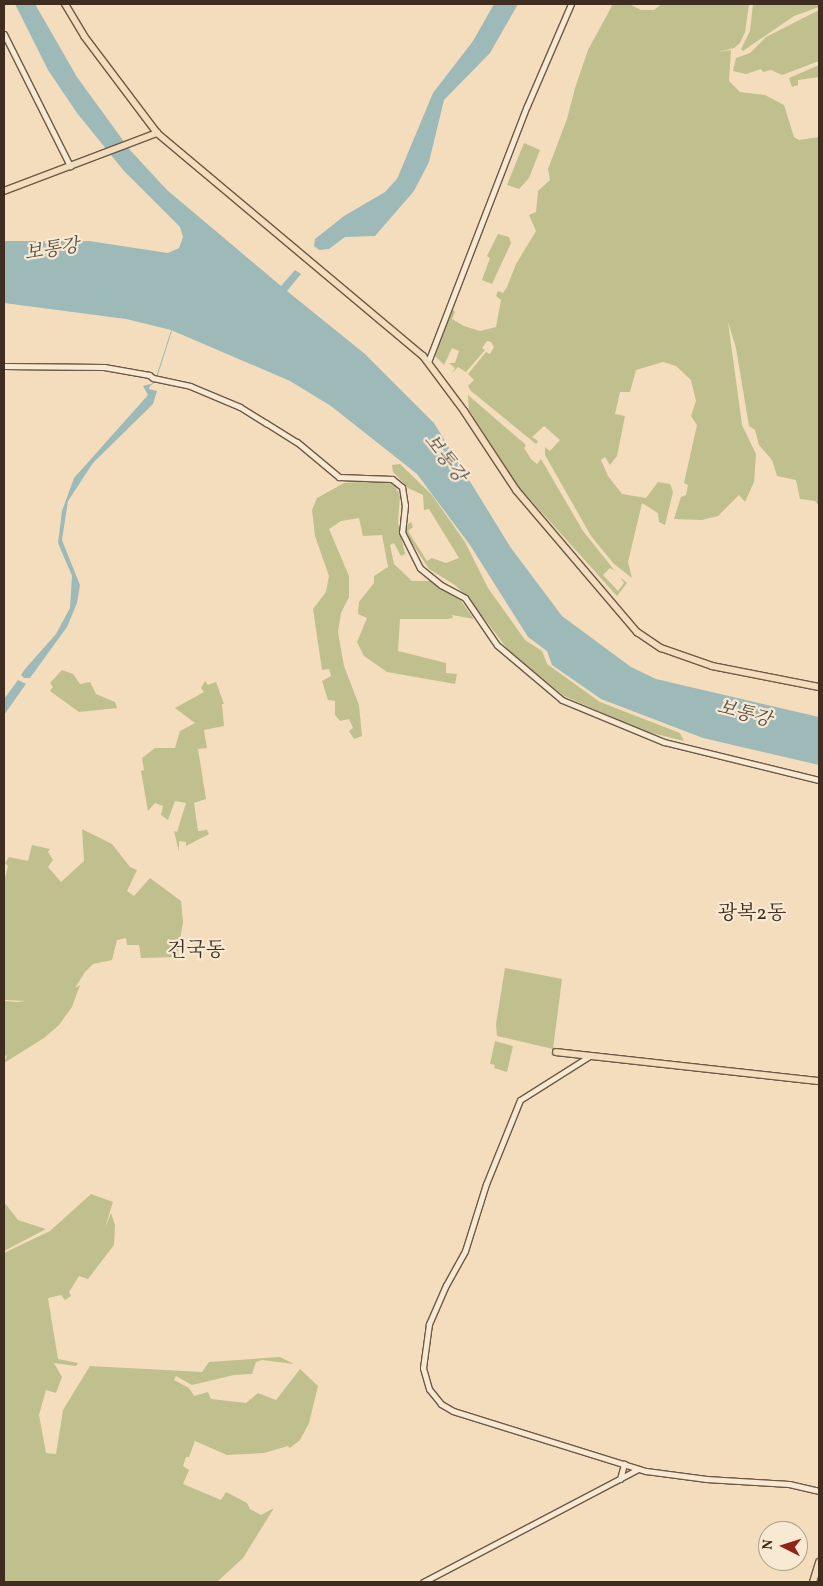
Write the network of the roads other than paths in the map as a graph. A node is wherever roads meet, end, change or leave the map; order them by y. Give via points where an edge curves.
1 (65, 4) edge
2 (571, 4) edge
3 (4, 34) edge
4 (157, 133) junction
5 (74, 165) junction
6 (4, 191) edge
7 (428, 362) junction
8 (4, 366) edge
9 (819, 687) edge
10 (819, 780) edge
11 (556, 1052) dead end
12 (588, 1057) junction
13 (819, 1081) edge
14 (624, 1464) junction
15 (638, 1469) junction
16 (620, 1478) junction
17 (819, 1491) edge
18 (819, 1562) edge
19 (423, 1582) edge
20 (813, 1582) edge

1 - 4 main road via 84,36
2 - 7 street via 527,106
3 - 5 street
4 - 5 main road
4 - 7 main road via 371,310
5 - 6 main road
7 - 9 main road via 516,490 637,632 662,648 712,666
8 - 10 street via 104,367 205,391 240,407 296,442 339,476 397,481 404,495 405,542 420,568 440,586 465,598 497,645 562,700 664,742
11 - 12 main road
12 - 13 main road
12 - 14 street via 520,1100 490,1171 465,1251 431,1318 423,1375 436,1399 453,1411
14 - 15 street
14 - 16 street
15 - 16 street
15 - 17 street via 706,1479 789,1484
16 - 19 street
18 - 20 main road

